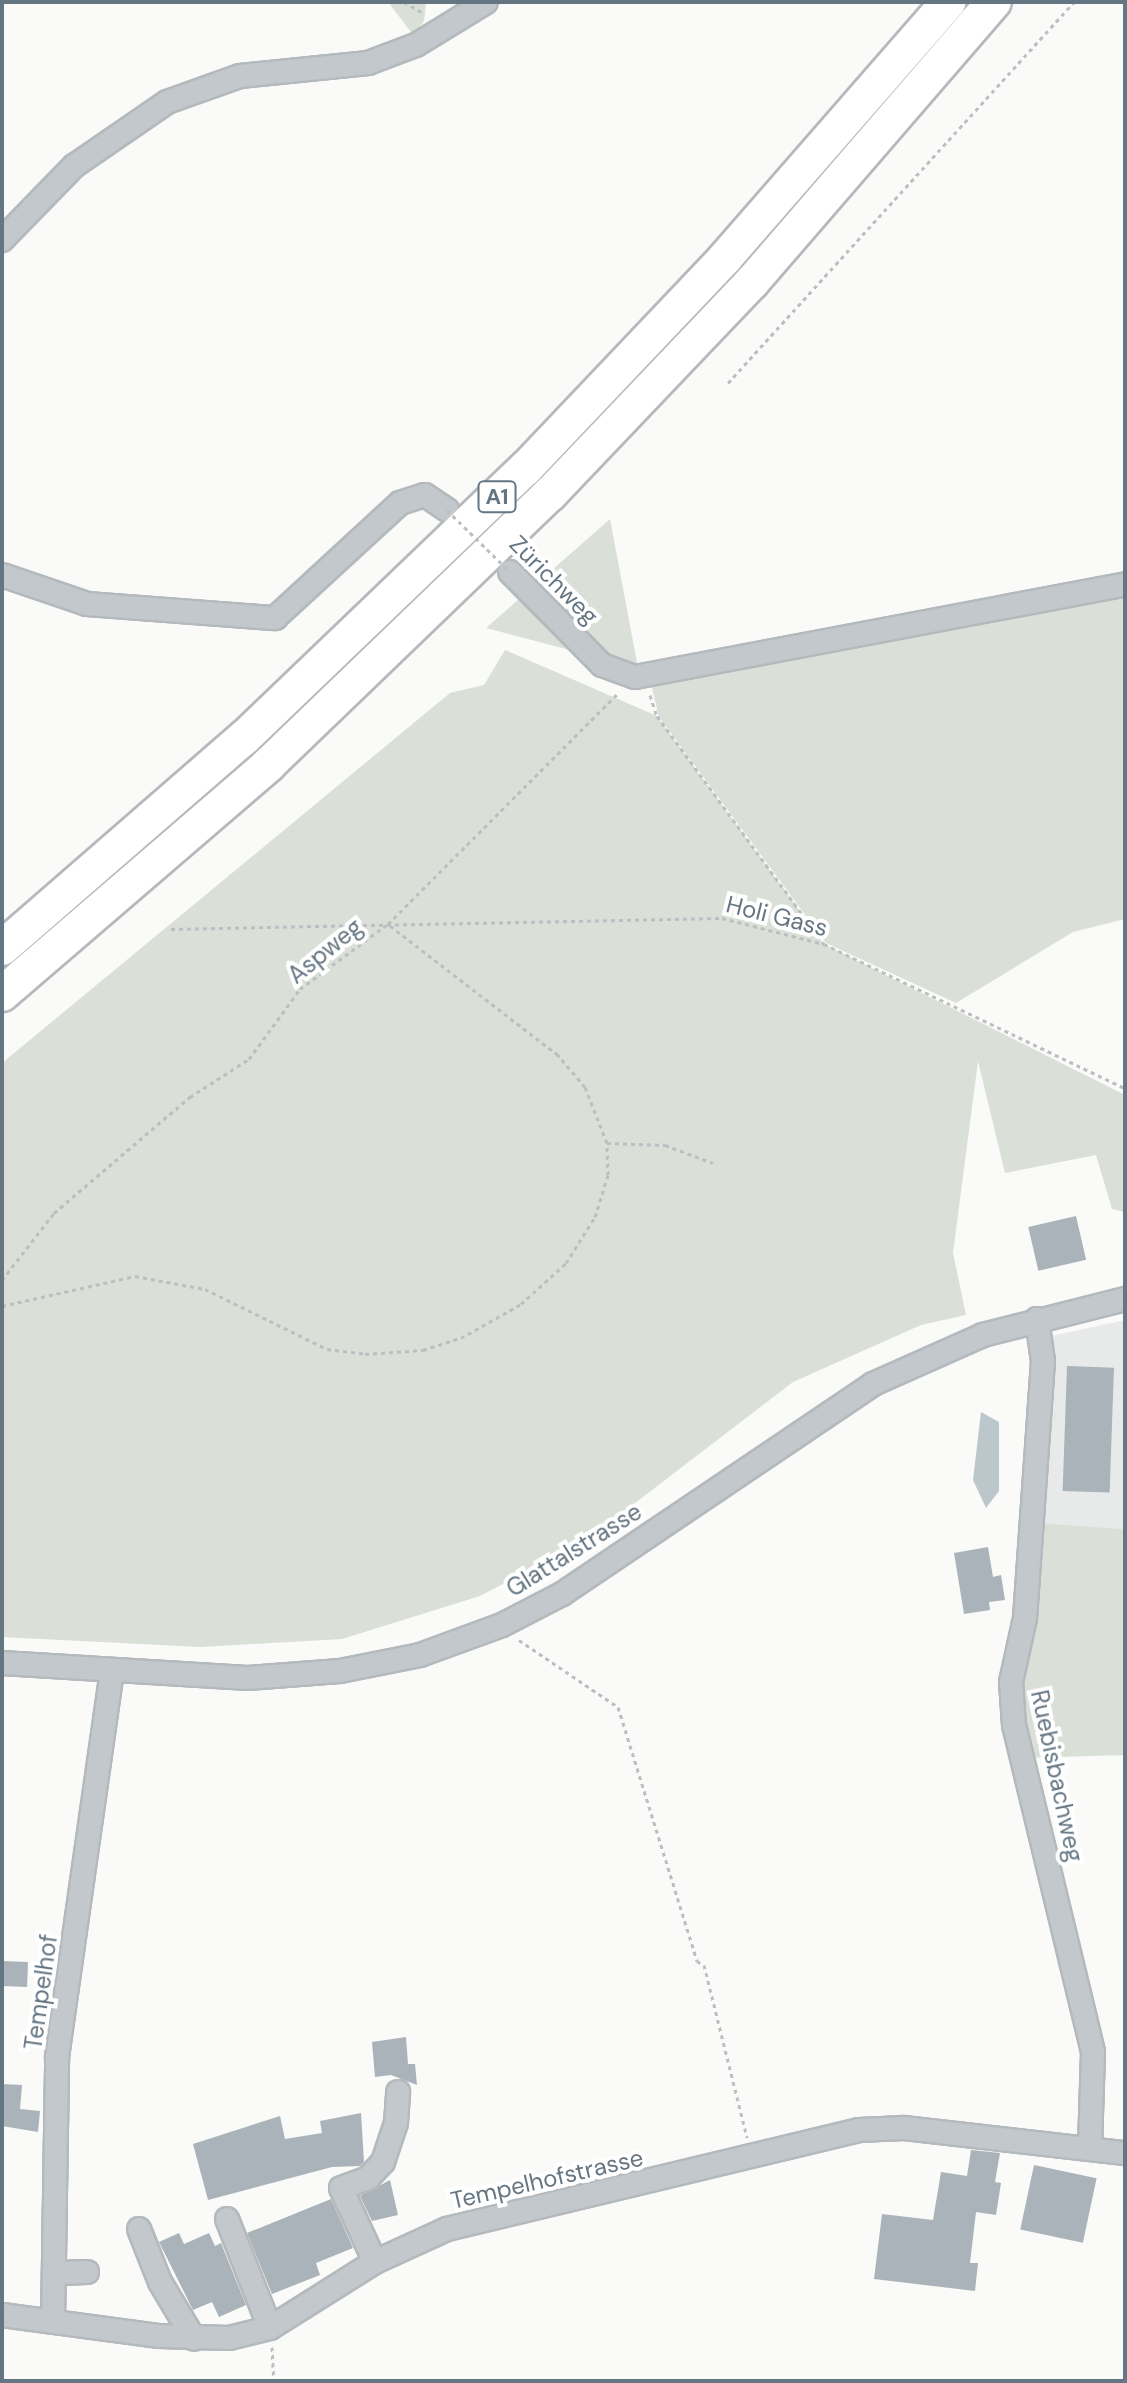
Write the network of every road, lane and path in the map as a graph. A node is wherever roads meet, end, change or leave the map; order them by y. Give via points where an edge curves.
1 (404, 2) edge
2 (486, 2) edge
3 (948, 2) edge
4 (994, 2) edge
5 (1074, 2) edge
6 (433, 16) dead end
7 (2, 240) edge
8 (728, 383) dead end
9 (447, 510) joint
10 (510, 572) joint
11 (2, 575) edge
12 (1125, 584) edge
13 (639, 676) junction
14 (388, 924) junction
15 (171, 929) dead end
16 (824, 944) junction
17 (2, 948) edge
18 (2, 994) edge
19 (1125, 1088) edge
20 (607, 1143) junction
21 (713, 1163) dead end
22 (2, 1280) edge
23 (1125, 1299) edge
24 (2, 1306) edge
25 (1037, 1319) junction
26 (502, 1625) junction
27 (2, 1663) edge
28 (112, 1672) junction
29 (398, 2092) dead end
30 (1090, 2146) junction
31 (1125, 2153) edge
32 (751, 2157) junction
33 (227, 2219) dead end
34 (139, 2229) dead end
35 (375, 2262) junction
36 (87, 2272) dead end
37 (56, 2273) junction
38 (2, 2315) edge
39 (53, 2322) junction
40 (270, 2328) junction
41 (194, 2339) junction
42 (274, 2381) edge

1 - 6 path via 412,11
2 - 7 street via 416,45 368,63 240,76 167,102 74,166
3 - 17 highway, A1 via 725,258 525,469 244,738
4 - 18 highway, A1 via 752,282 550,494 278,755
5 - 8 path
9 - 10 path, Zürichweg, bridge
9 - 11 street via 425,495 400,503 275,618 87,604
10 - 13 street, Zürichweg via 602,665
12 - 13 street
13 - 14 path, Aspweg
13 - 16 path via 657,716
14 - 15 path, Holi Gass
14 - 16 path, Holi Gass via 722,918
14 - 20 path via 558,1055 585,1087
14 - 22 path, Aspweg via 300,989 249,1059 190,1097 54,1213
16 - 19 path, Holi Gass
20 - 21 path via 665,1145
20 - 24 path via 608,1175 595,1217 566,1263 521,1304 461,1338 423,1350 365,1354 327,1349 205,1289 135,1276
23 - 25 street, Glattalstrasse
25 - 26 street, Glattalstrasse via 983,1335 873,1384 600,1570
25 - 30 street, Ruebisbachweg via 1043,1361 1025,1618 1011,1682 1014,1725 1093,2052
26 - 28 street, Glattalstrasse via 420,1655 340,1671 248,1678
26 - 32 path via 618,1707 697,1961 704,1965
27 - 28 street, Glattalstrasse
28 - 37 street, Tempelhof via 57,2057
29 - 35 street via 396,2123 383,2162 368,2178 341,2188
30 - 31 street, Tempelhofstrasse
30 - 32 street, Tempelhofstrasse via 904,2128 859,2130
32 - 35 street, Tempelhofstrasse via 447,2229
33 - 40 street
34 - 41 street via 160,2282
35 - 40 street, Tempelhofstrasse
36 - 37 street
37 - 39 street, Tempelhof
38 - 39 street, Tempelhofstrasse
39 - 41 street, Tempelhofstrasse
40 - 41 street, Tempelhofstrasse
40 - 42 path

